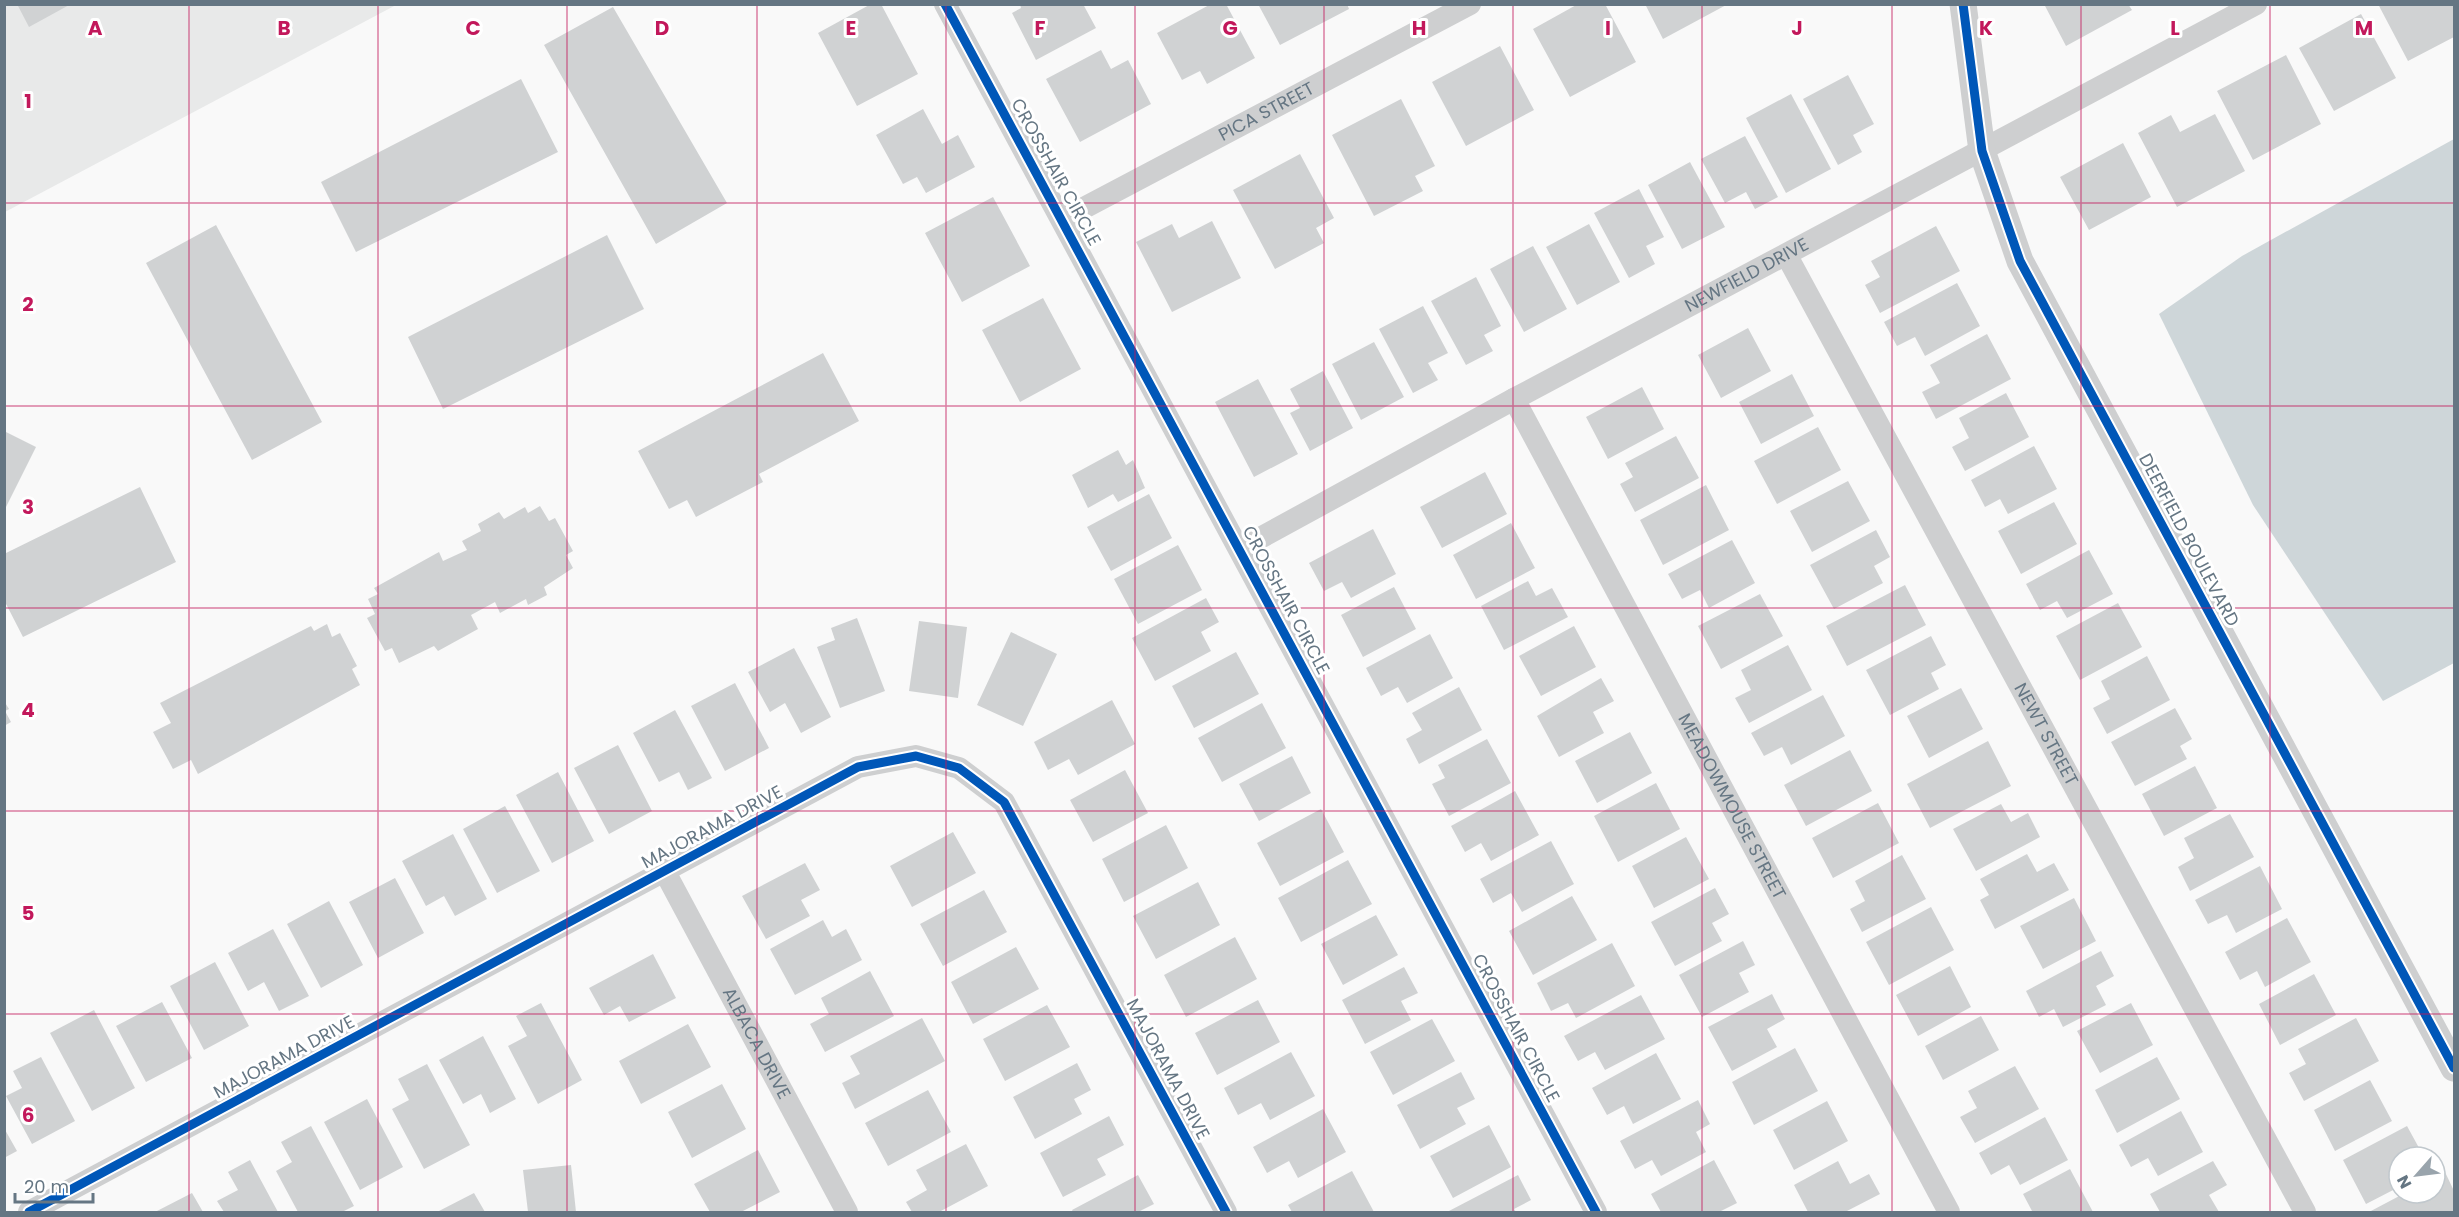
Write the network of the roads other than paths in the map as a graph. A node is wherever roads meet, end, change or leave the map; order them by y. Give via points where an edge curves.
1 (945, 4) edge
2 (1470, 4) edge
3 (1963, 4) edge
4 (2256, 4) edge
5 (1982, 151) junction
6 (1064, 219) junction
7 (1787, 256) junction
8 (1514, 399) junction
9 (1240, 549) junction
10 (665, 872) junction
11 (2454, 1068) edge
12 (29, 1212) edge
13 (847, 1212) edge
14 (1226, 1212) edge
15 (1596, 1212) edge
16 (1949, 1212) edge
17 (2305, 1212) edge

1 - 6 street, CROSSHAIR CIRCLE
2 - 6 street, PICA STREET
3 - 5 street, DEERFIELD BOULEVARD
4 - 5 street, NEWFIELD DRIVE
5 - 7 street, NEWFIELD DRIVE
5 - 11 street, DEERFIELD BOULEVARD via 2020,261
6 - 9 street, CROSSHAIR CIRCLE
7 - 8 street, NEWFIELD DRIVE
7 - 17 street, NEWT STREET
8 - 9 street, NEWFIELD DRIVE
8 - 16 street, MEADOWMOUSE STREET
9 - 15 street, CROSSHAIR CIRCLE
10 - 12 street, MAJORAMA DRIVE
10 - 13 street, ALBACA DRIVE
10 - 14 street, MAJORAMA DRIVE via 858,767 916,756 958,768 1004,802

